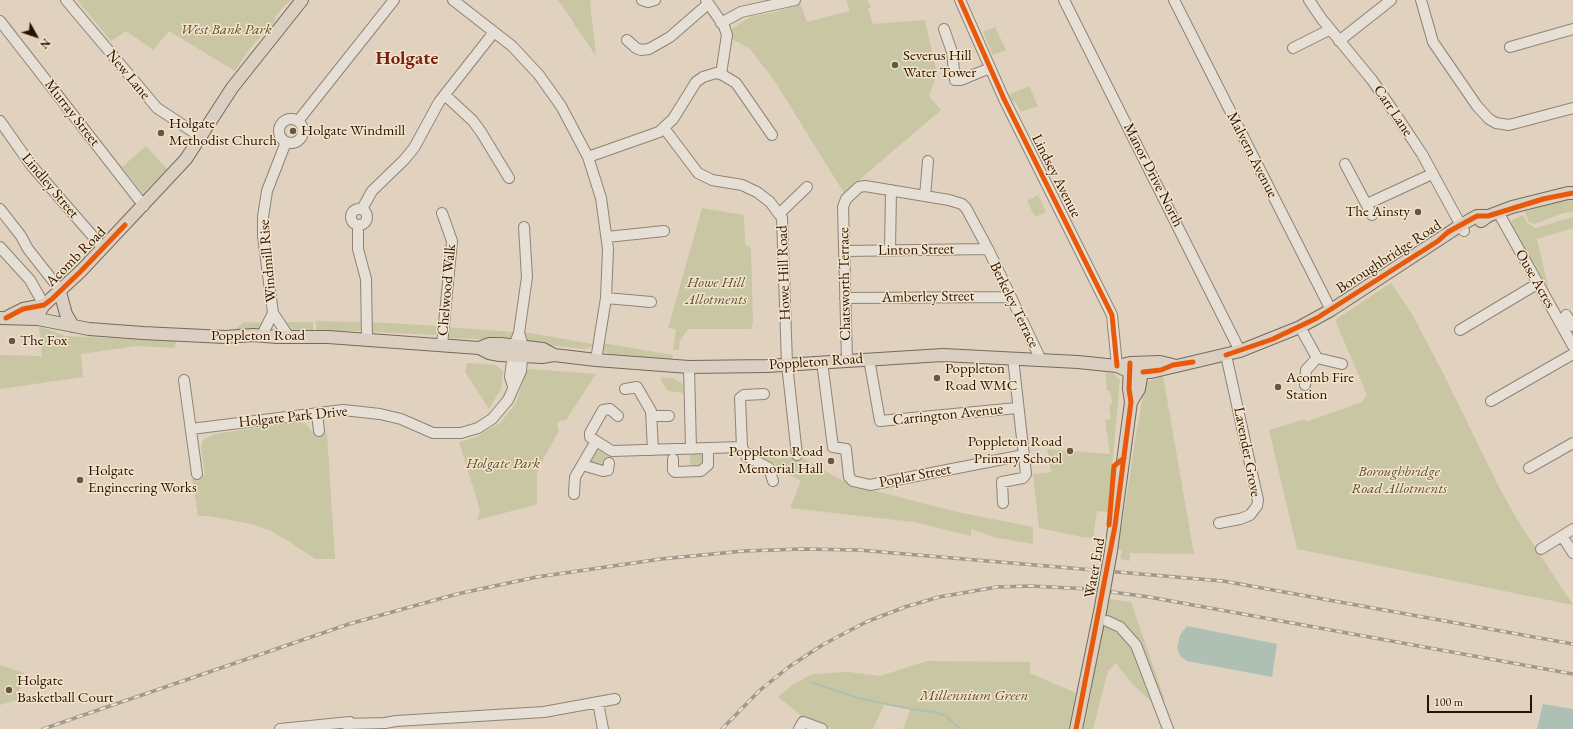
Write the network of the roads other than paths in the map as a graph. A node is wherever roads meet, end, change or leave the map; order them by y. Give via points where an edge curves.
1 (66, 0) edge
2 (302, 0) edge
3 (394, 0) edge
4 (453, 0) edge
5 (642, 0) edge
6 (655, 0) edge
7 (796, 0) edge
8 (960, 0) edge
9 (1064, 0) edge
10 (1309, 0) edge
11 (1421, 0) edge
12 (1176, 1) edge
13 (1387, 1) edge
14 (707, 2) edge
15 (0, 22) edge
16 (721, 23) junction
17 (944, 29) dead end
18 (1573, 29) edge
19 (1329, 30) junction
20 (494, 32) junction
21 (627, 40) dead end
22 (1339, 41) junction
23 (1510, 47) dead end
24 (1293, 48) dead end
25 (990, 68) junction
26 (721, 74) junction
27 (445, 95) junction
28 (1573, 108) edge
29 (0, 121) edge
30 (298, 121) junction
31 (664, 128) junction
32 (772, 135) dead end
33 (201, 137) junction
34 (286, 142) junction
35 (588, 156) junction
36 (928, 161) dead end
37 (1345, 164) dead end
38 (1432, 174) junction
39 (509, 178) dead end
40 (807, 186) dead end
41 (891, 190) junction
42 (1571, 192) edge
43 (925, 196) junction
44 (1367, 204) junction
45 (144, 206) junction
46 (843, 207) joint
47 (0, 210) edge
48 (442, 213) dead end
49 (780, 213) junction
50 (1493, 214) junction
51 (1372, 215) dead end
52 (1460, 224) junction
53 (524, 227) dead end
54 (664, 231) dead end
55 (607, 237) junction
56 (0, 247) edge
57 (103, 248) junction
58 (988, 249) junction
59 (890, 250) junction
60 (845, 251) junction
61 (1537, 284) junction
62 (61, 292) junction
63 (1010, 297) junction
64 (606, 298) junction
65 (845, 298) junction
66 (651, 302) dead end
67 (44, 305) junction
68 (1331, 310) junction
69 (273, 313) junction
70 (1566, 316) dead end
71 (3, 318) edge
72 (38, 318) junction
73 (73, 326) junction
74 (1573, 326) edge
75 (1300, 327) junction
76 (1460, 330) dead end
77 (262, 335) junction
78 (289, 337) junction
79 (367, 339) junction
80 (442, 345) junction
81 (1573, 346) edge
82 (1240, 350) junction
83 (518, 351) junction
84 (1573, 354) edge
85 (1226, 355) junction
86 (1013, 358) junction
87 (1317, 358) junction
88 (869, 359) junction
89 (596, 360) junction
90 (1041, 360) junction
91 (847, 361) junction
92 (822, 362) junction
93 (1078, 362) joint
94 (786, 364) junction
95 (1342, 364) dead end
96 (1117, 366) junction
97 (689, 367) junction
98 (1143, 367) junction
99 (1130, 368) junction
100 (184, 380) dead end
101 (1304, 385) dead end
102 (625, 389) dead end
103 (764, 394) dead end
104 (1491, 401) dead end
105 (1131, 402) junction
106 (1017, 408) junction
107 (317, 413) junction
108 (618, 416) dead end
109 (652, 416) junction
110 (669, 416) dead end
111 (191, 430) junction
112 (319, 431) dead end
113 (593, 439) junction
114 (1573, 443) edge
115 (742, 448) junction
116 (691, 449) junction
117 (708, 449) junction
118 (653, 450) junction
119 (797, 455) dead end
120 (1024, 455) junction
121 (673, 460) dead end
122 (609, 463) dead end
123 (582, 465) junction
124 (1530, 468) dead end
125 (197, 474) dead end
126 (773, 481) dead end
127 (574, 494) dead end
128 (1003, 503) dead end
129 (1218, 523) dead end
130 (1573, 529) edge
131 (1562, 536) junction
132 (1542, 549) dead end
133 (1573, 553) edge
134 (1103, 617) junction
135 (615, 699) dead end
136 (593, 703) junction
137 (801, 726) edge
138 (280, 729) edge
139 (603, 729) edge
140 (822, 729) edge
141 (1076, 729) edge
142 (1168, 729) edge

1 - 33 street, New Lane via 157,108
2 - 33 main road, Acomb Road via 232,88
3 - 30 street
4 - 20 street
5 - 6 street
7 - 16 street via 741,12
8 - 25 street, Lindsey Avenue
9 - 82 street, Manor Drive North
10 - 19 street, Carr Lane
11 - 28 street via 1433,42 1477,106 1489,119 1509,125
12 - 68 street, Malvern Avenue
13 - 22 street
14 - 16 street
14 - 21 street via 670,37 649,49 636,48
15 - 45 street, Murray Street
16 - 26 street via 727,38
17 - 25 street via 952,52 951,78 961,80
18 - 23 street
19 - 22 street, Carr Lane
19 - 24 street
20 - 27 street
20 - 35 street via 526,60 552,91
22 - 38 street, Carr Lane via 1380,92 1412,138
25 - 96 street, Lindsey Avenue via 1112,315
26 - 31 street via 710,74 696,82 673,119
26 - 32 street via 736,83
27 - 39 street via 473,121
27 - 79 street via 414,148 372,191 362,210 367,218 363,224 358,225 358,249 366,279
29 - 57 street, Lindley Street via 31,165
30 - 34 street via 303,130 300,138 294,142
30 - 34 street via 287,119 280,127 281,137
31 - 35 street via 659,132
31 - 49 street, Howe Hill Road via 698,173 712,180 750,188 764,196
33 - 45 main road, Acomb Road via 186,159
34 - 69 street, Windmill Rise via 267,191 263,217
35 - 55 street via 600,198
36 - 43 street
37 - 44 street
38 - 44 street
38 - 52 street, Carr Lane
40 - 49 street
41 - 43 street, Berkeley Terrace
41 - 46 street, Berkeley Terrace via 862,186 846,199
41 - 59 street
42 - 50 main road, Boroughbridge Road
43 - 58 street, Berkeley Terrace via 962,204 970,213
44 - 51 street
45 - 57 main road, Acomb Road
46 - 60 street, Chatsworth Terrace
47 - 62 street
48 - 80 street, Chelwood Walk via 452,241
49 - 94 street, Howe Hill Road via 783,224
50 - 52 main road, Boroughbridge Road
50 - 61 street, Ouse Acres
52 - 68 main road, Boroughbridge Road
53 - 83 street, Holgate Park Drive via 527,277
54 - 55 street
55 - 64 street
56 - 67 street via 30,280
57 - 62 main road, Acomb Road
58 - 59 street, Linton Street
58 - 63 street, Berkeley Terrace
59 - 60 street, Linton Street
60 - 65 street, Chatsworth Terrace
61 - 76 street
61 - 81 street, Ouse Acres
62 - 67 main road, Acomb Road
62 - 73 main road via 66,314
63 - 65 street, Amberley Street
63 - 90 street, Berkeley Terrace
64 - 66 street
64 - 89 street
65 - 91 street, Chatsworth Terrace
67 - 71 main road via 23,309
67 - 72 main road, Acomb Road via 38,313
68 - 75 main road, Boroughbridge Road
69 - 77 street, Windmill Rise
69 - 78 street, Windmill Rise
70 - 74 street
71 - 72 main road, Poppleton Road
72 - 73 main road, Poppleton Road
73 - 77 main road, Poppleton Road via 225,337
75 - 82 main road, Boroughbridge Road
75 - 87 street
77 - 78 main road, Poppleton Road
78 - 79 main road, Poppleton Road
79 - 80 main road, Poppleton Road
80 - 83 main road, Poppleton Road via 479,348 489,353
82 - 85 main road, Boroughbridge Road
83 - 89 main road, Poppleton Road via 542,357 554,354
83 - 107 street, Holgate Park Drive via 520,376 508,400 495,416 478,428 462,433 433,433 401,419 361,411
84 - 104 street
85 - 98 main road, Boroughbridge Road via 1173,365 1161,370
85 - 129 street, Lavender Grove via 1258,500 1250,515
86 - 88 main road, Poppleton Road via 943,355
86 - 90 main road, Poppleton Road
86 - 106 street
87 - 95 street
87 - 101 street via 1306,370
88 - 91 main road, Poppleton Road
88 - 106 street, Carrington Avenue via 880,421
89 - 97 main road, Poppleton Road
90 - 93 main road, Poppleton Road
91 - 92 main road, Poppleton Road
92 - 94 main road, Poppleton Road
92 - 120 street, Poplar Street via 834,448 846,449 850,480 867,485
93 - 96 main road, Boroughbridge Road
94 - 97 main road, Poppleton Road
94 - 119 street, Howe Hill Road
96 - 99 main road, Boroughbridge Road
97 - 116 street
98 - 99 main road, Boroughbridge Road
98 - 105 main road, Water End via 1140,389
99 - 105 main road, Water End
100 - 111 street
102 - 109 street via 639,389
103 - 115 street via 744,395 740,398
105 - 134 main road, Water End, bridge
106 - 120 street
107 - 111 street, Holgate Park Drive
107 - 112 street
108 - 113 street via 610,409 603,410 590,433
109 - 110 street
109 - 118 street
111 - 125 street
113 - 118 street via 615,451
113 - 123 street
114 - 124 street
115 - 117 street
115 - 126 street via 746,456 769,468
116 - 117 street
116 - 118 street
117 - 121 street via 708,465 702,471 675,472
120 - 128 street via 1026,474 1023,478 1002,482
122 - 123 street via 608,470 603,472
123 - 127 street via 575,477
130 - 131 street
131 - 132 street
131 - 133 street
134 - 141 main road, Water End
134 - 142 street via 1120,627 1136,645
135 - 136 street
136 - 138 street via 578,703 534,711 396,721 385,724
136 - 139 street
137 - 140 street

